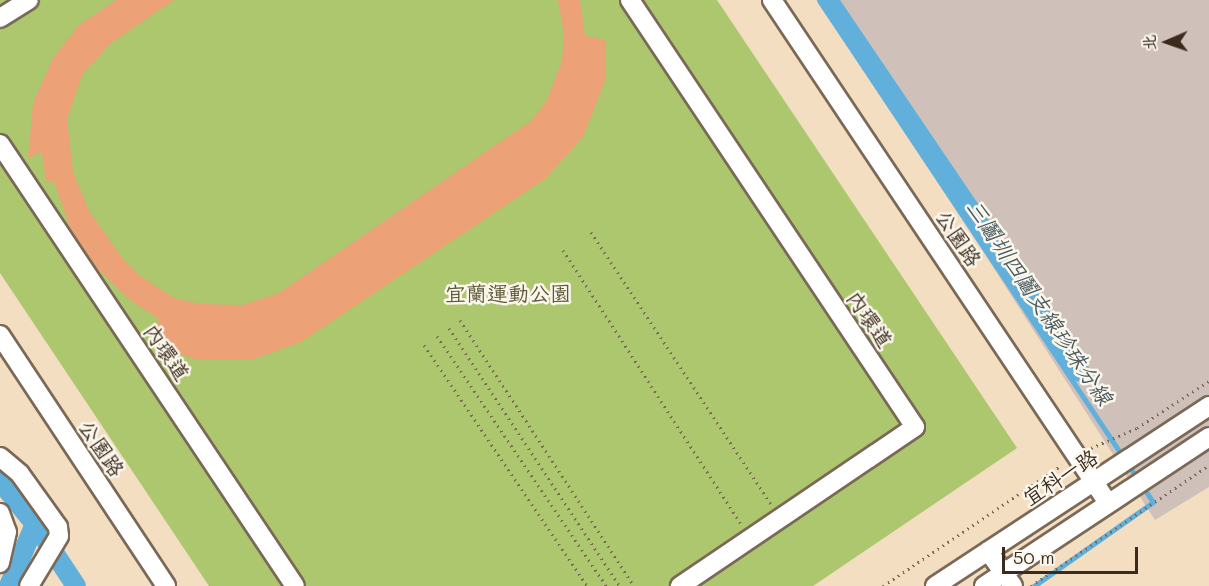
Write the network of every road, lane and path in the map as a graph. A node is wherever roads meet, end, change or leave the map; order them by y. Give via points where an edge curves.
1 (29, 0) edge
2 (630, 0) edge
3 (772, 0) edge
4 (0, 18) edge
5 (0, 144) edge
6 (591, 232) dead end
7 (564, 250) dead end
8 (460, 320) dead end
9 (449, 328) dead end
10 (0, 335) edge
11 (437, 336) dead end
12 (424, 345) dead end
13 (1209, 381) edge
14 (1209, 406) edge
15 (1209, 437) edge
16 (1078, 455) junction
17 (0, 457) edge
18 (1209, 465) edge
19 (1095, 481) junction
20 (1108, 502) junction
21 (0, 513) edge
22 (780, 518) junction
23 (750, 538) junction
24 (988, 551) junction
25 (0, 563) edge
26 (1009, 579) edge
27 (29, 586) edge
28 (166, 586) edge
29 (296, 586) edge
30 (587, 586) edge
31 (606, 586) edge
32 (620, 586) edge
33 (634, 586) edge
34 (680, 586) edge
35 (883, 586) edge
36 (935, 586) edge
37 (984, 586) edge
38 (1031, 586) edge

1 - 4 street
2 - 22 street, 內環道 via 915,427
3 - 16 street, 公園路
5 - 29 street, 內環道
6 - 22 path
7 - 23 path
8 - 33 path
9 - 32 path
10 - 28 street, 公園路
11 - 31 path
12 - 30 path
13 - 16 path via 1137,428
14 - 19 street, 宜科一路
15 - 20 street
16 - 19 street, 公園路
16 - 35 path
17 - 27 street via 20,474 58,527 59,536
18 - 38 path
19 - 20 street, 公園路
19 - 24 street, 宜科一路
20 - 26 street
21 - 25 street via 8,532
22 - 23 street, 內環道
23 - 34 street, 內環道
24 - 26 street
24 - 36 street, 宜科一路
26 - 37 street

